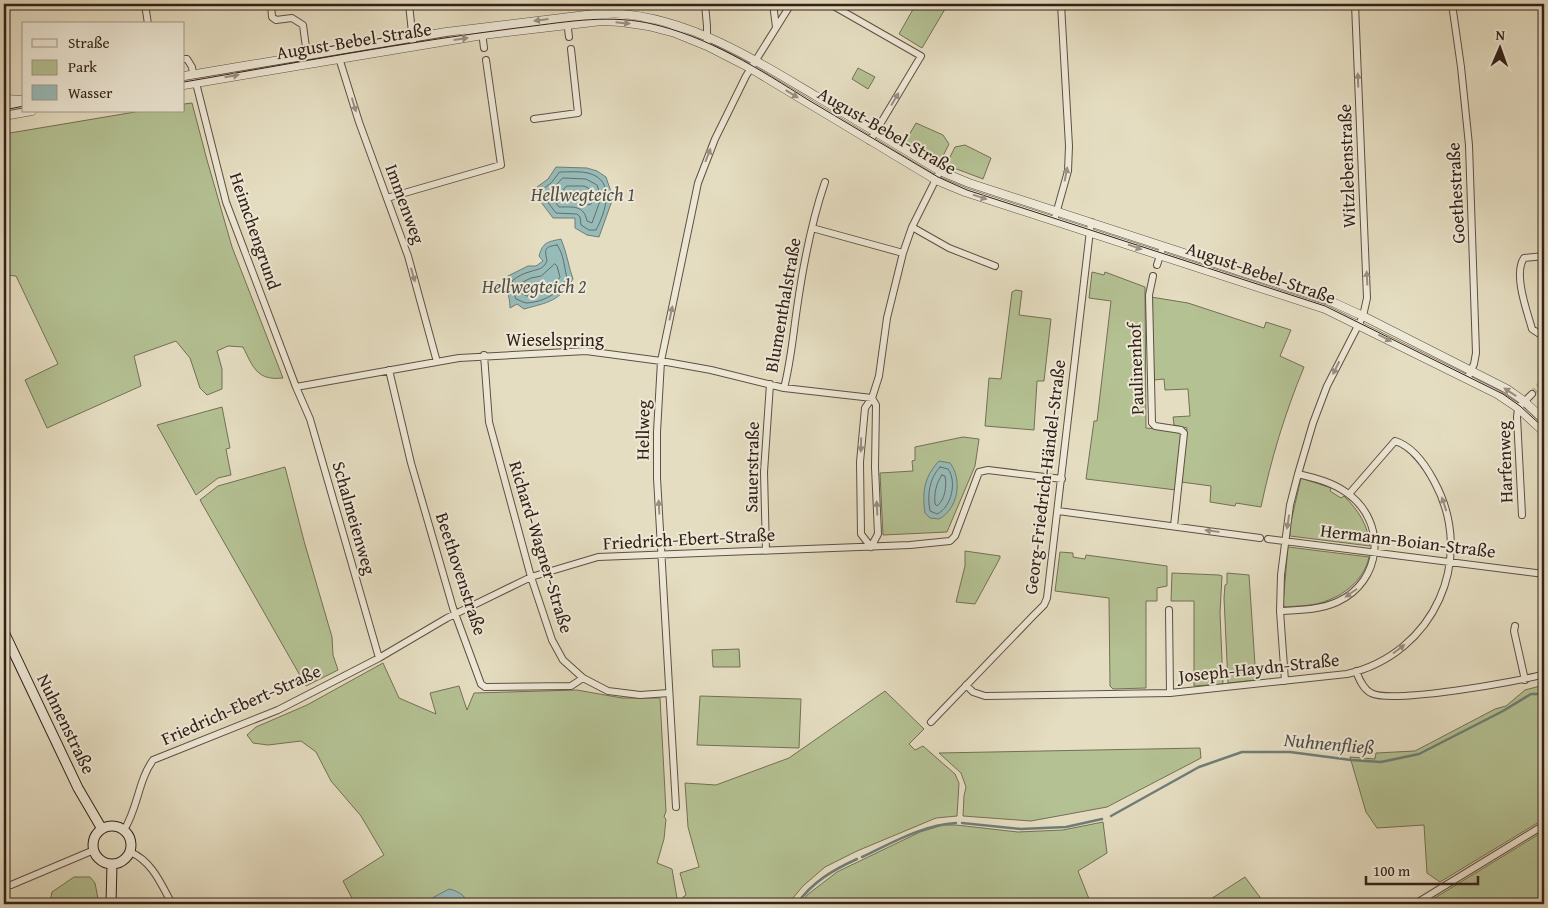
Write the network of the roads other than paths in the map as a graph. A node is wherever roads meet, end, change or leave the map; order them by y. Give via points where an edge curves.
1 (145, 4) edge
2 (270, 4) edge
3 (409, 4) edge
4 (705, 4) edge
5 (772, 4) edge
6 (791, 4) edge
7 (830, 4) edge
8 (1061, 4) edge
9 (1355, 4) edge
10 (1452, 4) edge
11 (567, 21) junction
12 (148, 22) edge
13 (776, 27) junction
14 (482, 31) junction
15 (707, 36) junction
16 (412, 37) junction
17 (569, 37) dead end
18 (413, 46) junction
19 (707, 46) junction
20 (484, 48) dead end
21 (571, 49) dead end
22 (307, 55) junction
23 (339, 58) junction
24 (185, 59) edge
25 (486, 60) dead end
26 (755, 60) junction
27 (750, 68) junction
28 (193, 74) junction
29 (185, 76) edge
30 (196, 82) junction
31 (185, 85) edge
32 (4, 99) edge
33 (22, 101) edge
34 (22, 102) edge
35 (4, 107) edge
36 (26, 112) edge
37 (4, 116) edge
38 (534, 119) dead end
39 (875, 132) junction
40 (870, 141) junction
41 (940, 171) junction
42 (936, 180) junction
43 (825, 182) dead end
44 (387, 198) junction
45 (1057, 211) junction
46 (1054, 221) junction
47 (1091, 222) junction
48 (912, 227) junction
49 (812, 228) junction
50 (1090, 231) junction
51 (1163, 246) junction
52 (904, 253) junction
53 (1160, 255) junction
54 (1544, 256) edge
55 (1156, 265) dead end
56 (995, 266) dead end
57 (1153, 276) dead end
58 (1363, 316) junction
59 (1359, 325) junction
60 (1544, 337) edge
61 (484, 355) junction
62 (660, 361) junction
63 (437, 362) junction
64 (389, 370) junction
65 (1471, 372) junction
66 (1467, 379) junction
67 (770, 384) junction
68 (296, 387) junction
69 (784, 388) junction
70 (1532, 394) tunnel mouth
71 (872, 398) junction
72 (1524, 402) junction
73 (1518, 408) junction
74 (1544, 420) edge
75 (1544, 432) edge
76 (1298, 474) junction
77 (1062, 479) junction
78 (1349, 494) junction
79 (1058, 511) junction
80 (1522, 515) dead end
81 (1174, 526) junction
82 (1260, 538) dead end
83 (1268, 539) dead end
84 (1285, 541) junction
85 (871, 547) junction
86 (766, 550) junction
87 (1375, 552) junction
88 (662, 555) junction
89 (1450, 562) junction
90 (1544, 574) edge
91 (531, 576) junction
92 (1169, 610) dead end
93 (1280, 610) junction
94 (456, 614) junction
95 (1515, 626) dead end
96 (4, 632) edge
97 (379, 658) junction
98 (1356, 672) junction
99 (1544, 674) edge
100 (583, 678) junction
101 (1525, 680) junction
102 (1285, 681) junction
103 (966, 686) junction
104 (668, 693) junction
105 (1170, 693) junction
106 (931, 722) dead end
107 (676, 807) dead end
108 (1544, 825) edge
109 (102, 829) junction
110 (124, 830) junction
111 (94, 850) junction
112 (130, 852) junction
113 (112, 864) junction
114 (4, 886) edge
115 (111, 904) edge
116 (172, 904) edge
117 (1415, 904) edge

1 - 12 street
2 - 22 street via 272,17 276,20 292,18 303,25
3 - 16 street
4 - 15 street
5 - 13 street
6 - 13 street, Hellweg
39 -> 7 street via 921,56
45 -> 8 street via 1068,171 1069,146
58 -> 9 street, Witzlebenstraße via 1368,298
10 - 65 street, Goethestraße via 1470,145 1476,353
11 - 14 street, August-Bebel-Straße
11 - 15 street, August-Bebel-Straße via 602,13 623,13 677,25
11 - 17 street
11 -> 19 street, August-Bebel-Straße via 648,26
13 - 26 street, Hellweg
14 - 16 street, August-Bebel-Straße
18 -> 14 street, August-Bebel-Straße
14 - 20 street
15 - 19 street
15 - 26 street, August-Bebel-Straße
16 - 18 street
16 - 22 street, August-Bebel-Straße
18 - 23 street, August-Bebel-Straße
19 - 27 street, August-Bebel-Straße
21 - 38 street via 578,113
22 - 28 street, August-Bebel-Straße
30 -> 23 street, August-Bebel-Straße
23 -> 44 street, Immenweg
24 - 28 street via 192,66
25 - 44 street via 500,165
26 - 27 street, Hellweg
26 - 39 street, August-Bebel-Straße
27 -> 40 street, August-Bebel-Straße
62 -> 27 street, Hellweg via 698,183 714,139
28 - 29 street, August-Bebel-Straße
30 - 31 street, August-Bebel-Straße
30 - 68 street, Heimchengrund via 226,202
32 - 33 street
34 - 35 street
36 - 37 street
39 - 40 street
39 - 41 street, August-Bebel-Straße
40 - 42 street, August-Bebel-Straße
41 - 42 street
41 - 45 street, August-Bebel-Straße
42 -> 46 street, August-Bebel-Straße
42 - 48 street
43 - 49 street, Blumenthalstraße
44 -> 63 street, Immenweg via 408,256
45 - 46 street
45 - 47 street, August-Bebel-Straße
46 - 50 street, August-Bebel-Straße
47 - 50 street, Georg-Friedrich-Händel-Straße
47 - 51 street, August-Bebel-Straße
48 - 52 street
48 - 56 street via 949,248
49 - 52 street, Blumenthalstraße
49 - 69 street, Blumenthalstraße
50 -> 53 street, August-Bebel-Straße
50 - 77 street, Georg-Friedrich-Händel-Straße
51 - 53 street
51 - 58 street, August-Bebel-Straße via 1328,300
52 - 71 street via 887,318 882,361
53 - 55 street
53 - 59 street, August-Bebel-Straße via 1325,309
54 - 60 street via 1524,258 1520,264 1520,280 1532,330
57 - 81 street, Paulinenhof via 1149,295 1152,423 1184,433
58 - 59 street, Witzlebenstraße
58 - 65 street, August-Bebel-Straße
59 -> 66 street, August-Bebel-Straße
59 -> 76 street, Witzlebenstraße via 1327,386
61 - 62 street, Wieselspring via 586,351
61 - 63 street, Wieselspring
61 - 91 street, Richard-Wagner-Straße via 489,422
62 - 67 street, Wieselspring
88 -> 62 street, Hellweg via 656,437
63 - 64 street, Wieselspring
64 - 68 street, Wieselspring
64 - 94 street, Beethovenstraße via 411,463
65 - 66 street, Goethestraße
72 -> 65 street, August-Bebel-Straße via 1507,389
66 - 73 street, August-Bebel-Straße
67 - 69 street, Wieselspring
67 - 86 street, Sauerstraße via 764,472
68 - 97 street, Schalmeienweg via 310,420
69 - 71 street, Wieselspring
70 - 72 street
85 -> 71 street via 878,534 874,467 876,405
71 -> 85 street via 865,408 860,478 861,534
72 - 73 street
72 - 74 street, August-Bebel-Straße
73 - 75 street, August-Bebel-Straße
73 - 80 street, Harfenweg
76 - 78 street via 1323,480
76 -> 84 street, Witzlebenstraße
77 - 79 street, Georg-Friedrich-Händel-Straße
77 - 85 street, Friedrich-Ebert-Straße via 988,470 980,472 955,536 950,541
78 - 87 street via 1369,520 1375,537
89 -> 78 street via 1452,543 1440,492 1420,460 1401,443 1394,441
79 - 81 street
79 - 103 street, Georg-Friedrich-Händel-Straße via 1044,605
82 -> 81 street
83 - 84 street, Hermann-Boian-Straße
84 - 87 street, Hermann-Boian-Straße
84 - 93 street, Witzlebenstraße
85 - 86 street, Friedrich-Ebert-Straße
86 - 88 street, Friedrich-Ebert-Straße
87 - 89 street, Hermann-Boian-Straße
87 -> 93 street via 1369,573 1355,591 1324,606
88 - 91 street, Friedrich-Ebert-Straße via 598,557
88 - 104 street, Hellweg
89 - 90 street, Hermann-Boian-Straße
98 -> 89 street via 1392,654 1419,631 1437,605
91 - 94 street, Friedrich-Ebert-Straße
91 - 100 street, Richard-Wagner-Straße via 553,642 563,660
92 - 105 street
93 - 102 street, Witzlebenstraße
94 - 97 street, Friedrich-Ebert-Straße
94 - 100 street, Beethovenstraße via 481,684 485,687 571,686
95 - 101 street
96 - 109 main road, Nuhnenstraße via 78,788
97 - 110 street, Friedrich-Ebert-Straße via 278,710 153,760 146,770
98 - 101 street, Joseph-Haydn-Straße via 1370,692 1381,697
98 - 102 street, Joseph-Haydn-Straße
99 - 101 street, Joseph-Haydn-Straße
100 - 104 street, Richard-Wagner-Straße via 608,691
102 - 105 street, Joseph-Haydn-Straße
103 - 105 street, Joseph-Haydn-Straße via 985,696
103 - 106 street, Georg-Friedrich-Händel-Straße
104 - 107 street, Hellweg
108 - 117 street
109 - 110 main road via 113,826
109 - 111 main road via 95,838
110 - 112 main road via 131,840
111 - 113 main road via 102,861
111 - 114 street
112 - 113 main road via 125,860
112 - 116 street via 149,865
113 - 115 main road

